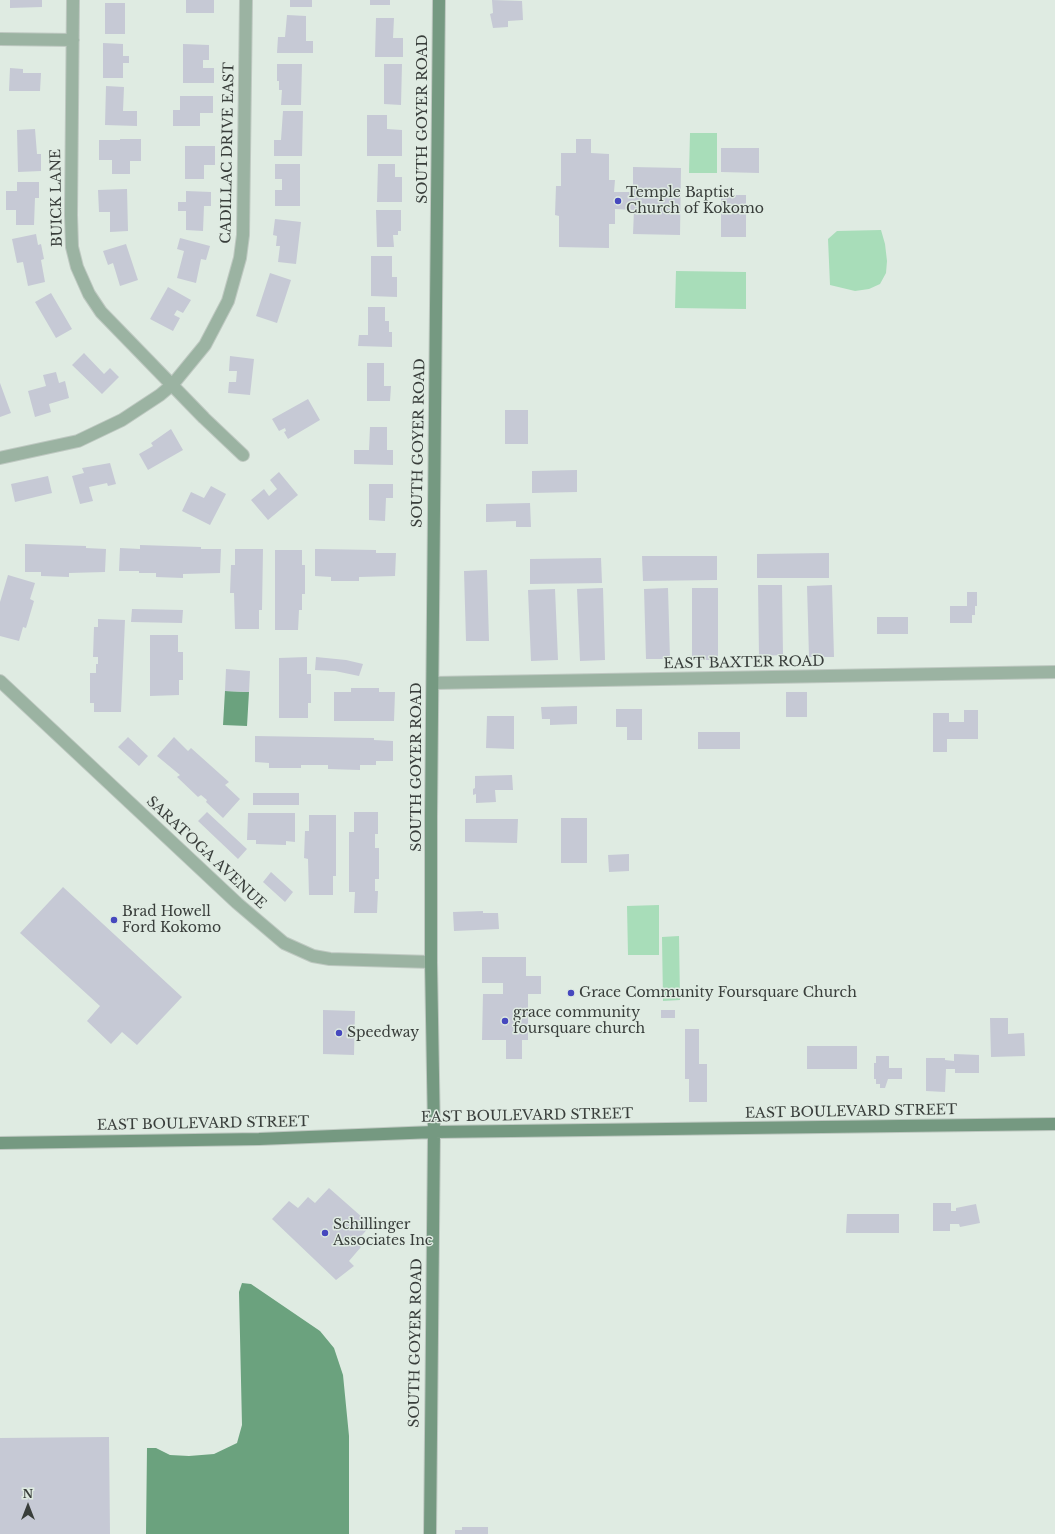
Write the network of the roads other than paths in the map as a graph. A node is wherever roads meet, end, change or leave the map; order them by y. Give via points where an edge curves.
1 (74, 0) edge
2 (246, 0) edge
3 (439, 0) edge
4 (0, 39) edge
5 (73, 40) junction
6 (173, 384) junction
7 (243, 455) dead end
8 (0, 458) edge
9 (1055, 672) edge
10 (0, 681) edge
11 (433, 683) junction
12 (431, 962) junction
13 (1055, 1124) edge
14 (434, 1132) junction
15 (0, 1143) edge
16 (430, 1534) edge

1 - 5 street, BUICK LANE
2 - 6 street, CADILLAC DRIVE EAST via 243,235 240,258 228,301 205,344
3 - 11 street, SOUTH GOYER ROAD
4 - 5 street
5 - 6 street, BUICK LANE via 70,215 72,247 77,267 89,294 102,312
6 - 7 street, BUICK LANE
6 - 8 street, CADILLAC DRIVE EAST via 122,420 78,441
9 - 11 street, EAST BAXTER ROAD
10 - 12 street, SARATOGA AVENUE via 237,903 284,943 313,956 330,959
11 - 12 street, SOUTH GOYER ROAD
12 - 14 street, SOUTH GOYER ROAD
13 - 14 street, EAST BOULEVARD STREET
14 - 15 street, EAST BOULEVARD STREET via 259,1139
14 - 16 street, SOUTH GOYER ROAD

